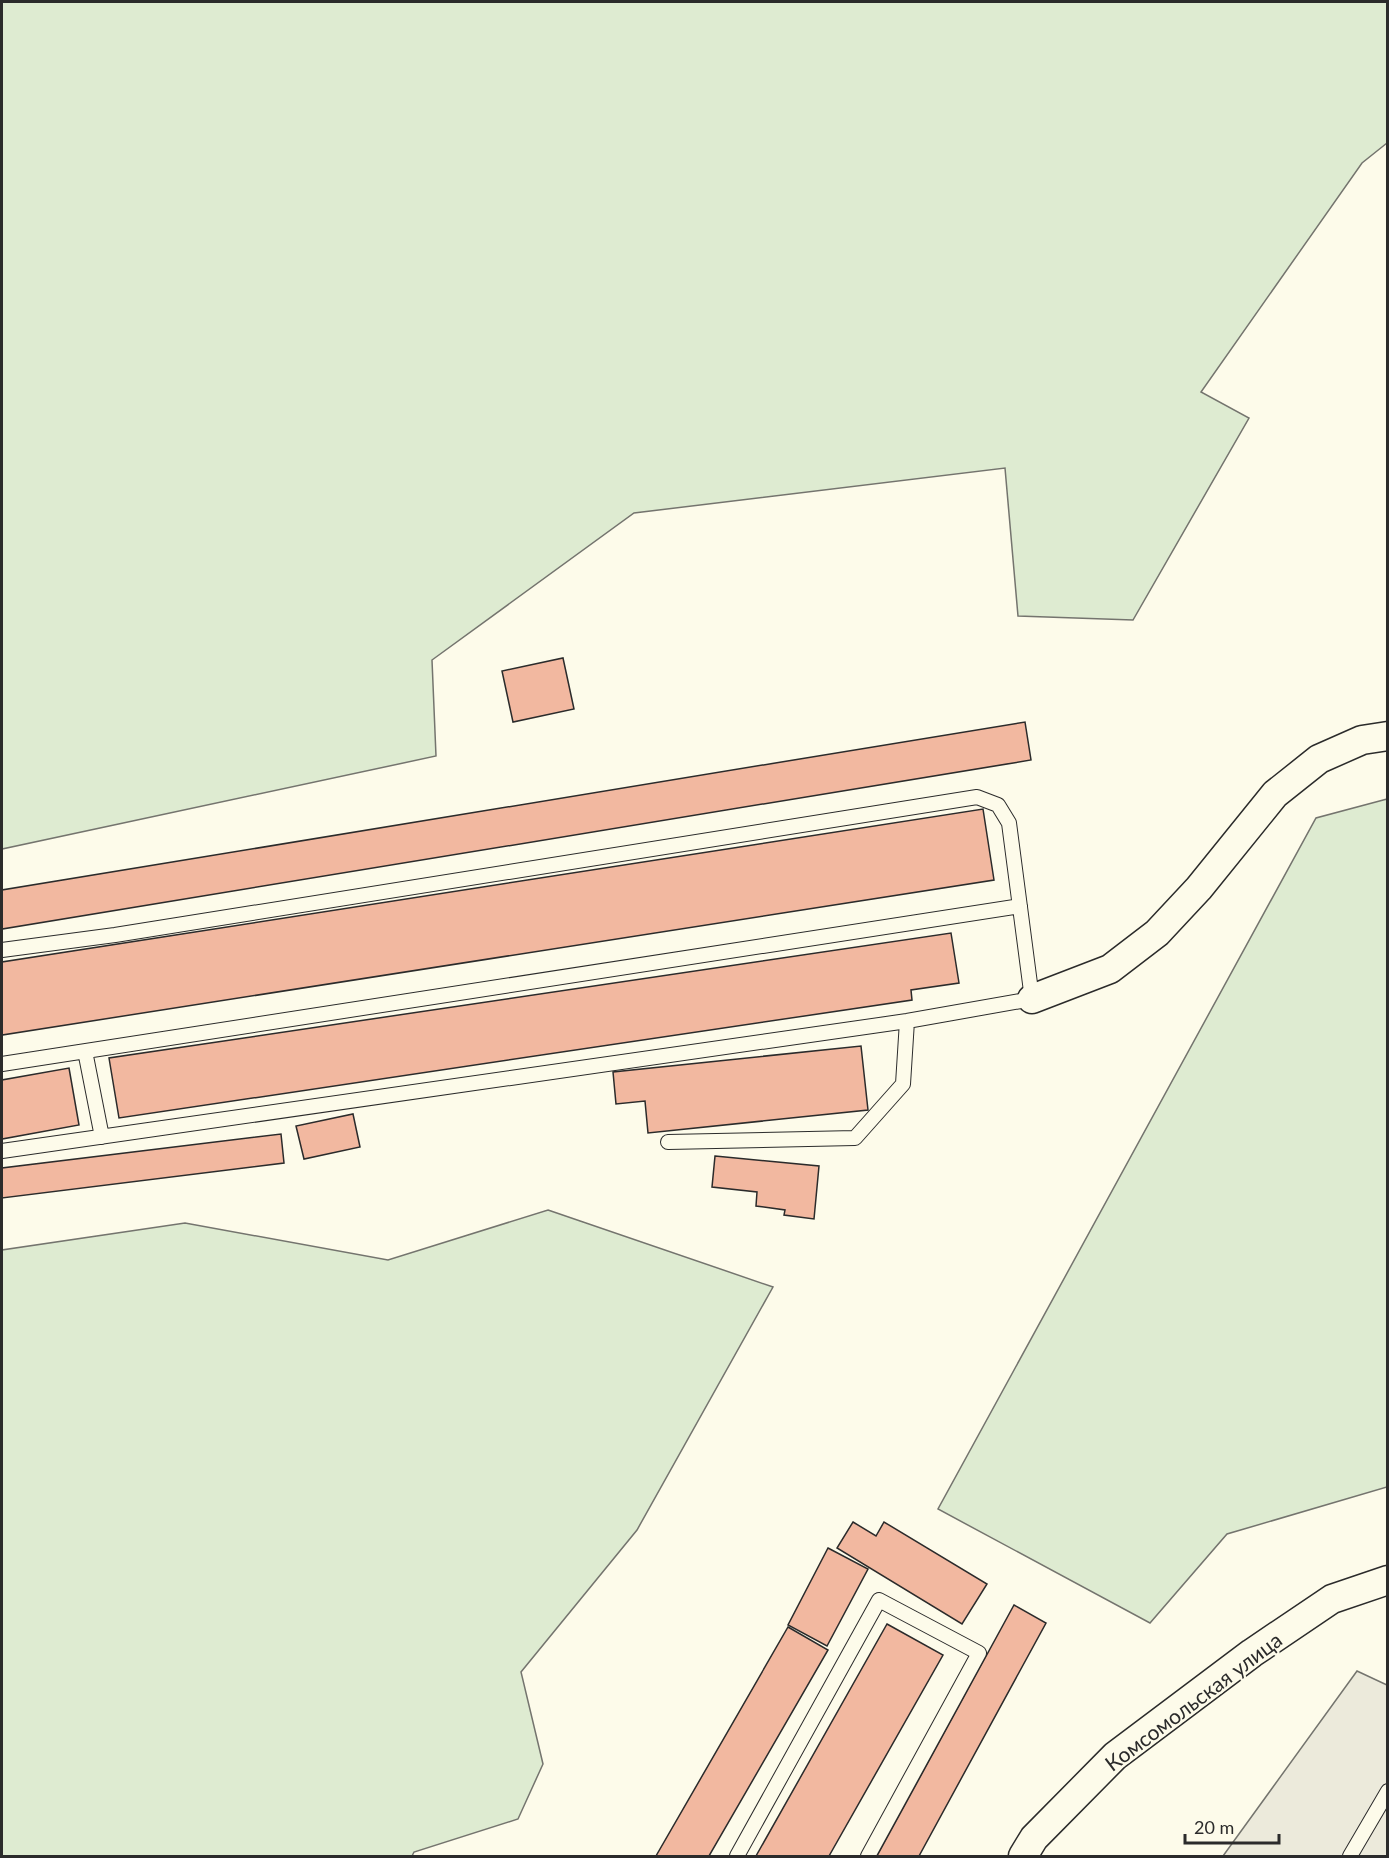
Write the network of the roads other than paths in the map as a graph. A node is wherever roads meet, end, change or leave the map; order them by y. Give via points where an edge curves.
1 (1388, 736) edge
2 (1020, 906) junction
3 (2, 950) edge
4 (1032, 999) junction
5 (907, 1021) junction
6 (85, 1051) junction
7 (2, 1064) edge
8 (102, 1137) junction
9 (668, 1142) dead end
10 (2, 1151) edge
11 (1388, 1580) edge
12 (1388, 1791) edge
13 (737, 1857) edge
14 (868, 1857) edge
15 (1023, 1857) edge
16 (1350, 1857) edge

1 - 4 street via 1362,741 1319,759 1275,794 1157,933 1110,969
2 - 3 lane via 1009,823 998,806 977,796
2 - 4 lane
2 - 6 lane
4 - 5 lane
5 - 8 lane
5 - 9 lane via 903,1084 855,1138
6 - 7 lane
6 - 8 lane
8 - 10 lane
11 - 15 street, Комсомольская улица via 1332,1599 1252,1653 1115,1756 1034,1838
12 - 16 lane
13 - 14 lane via 879,1600 978,1653

